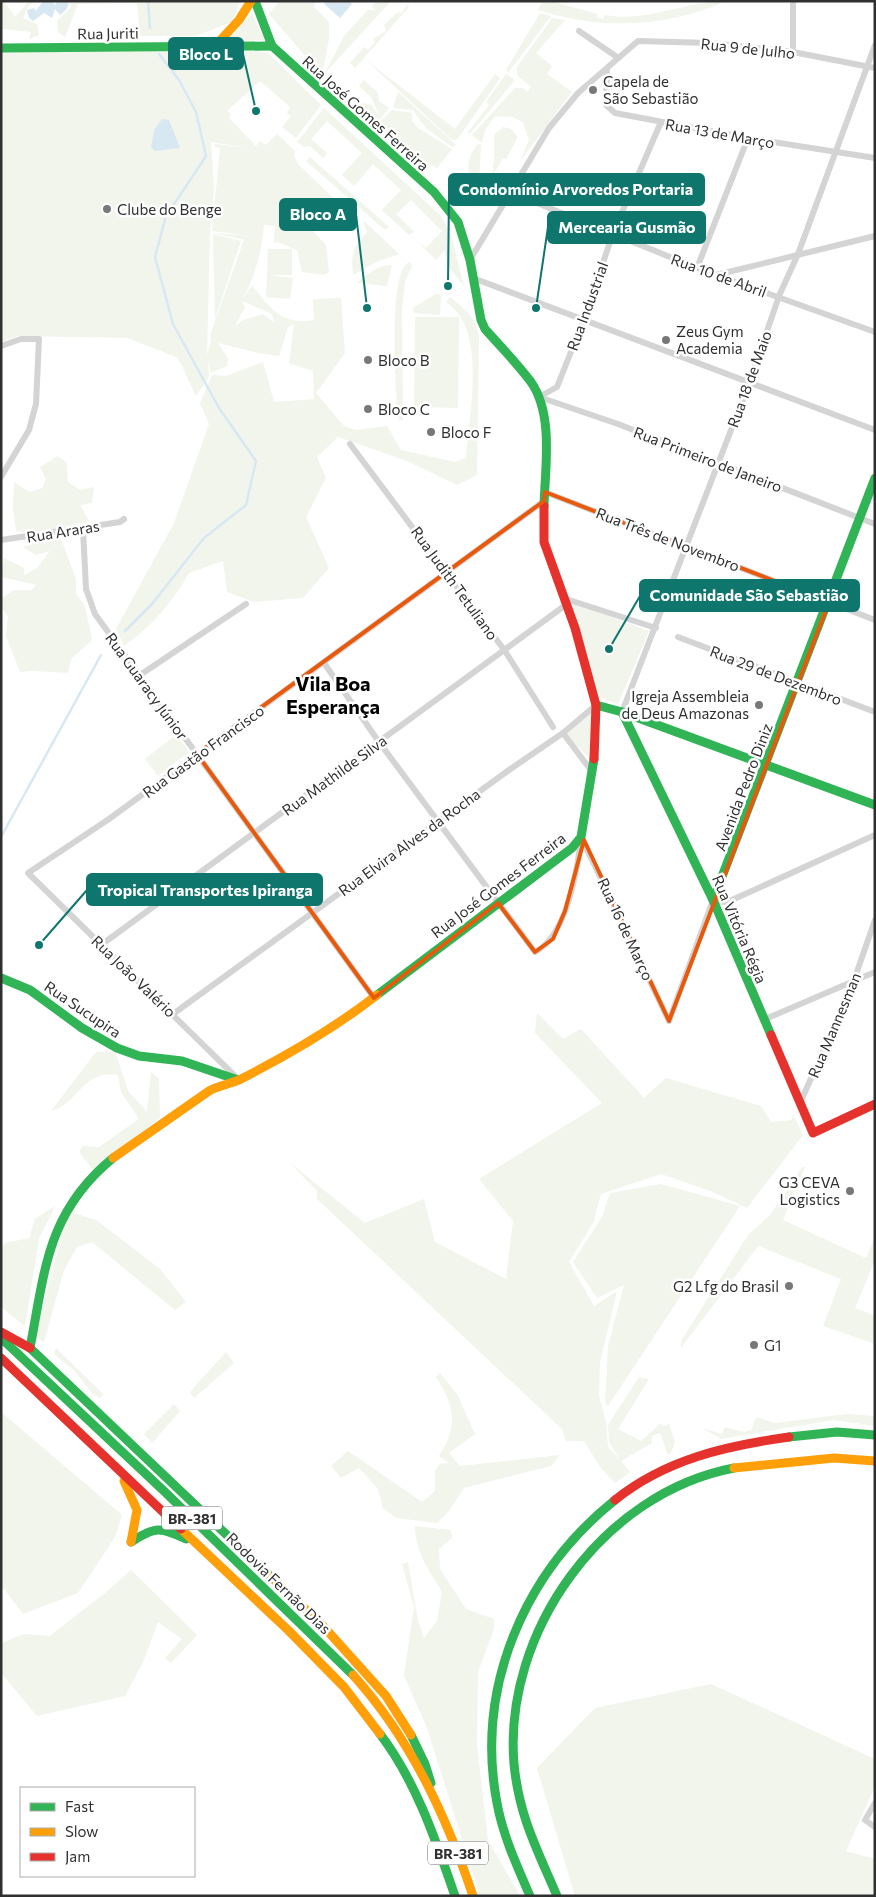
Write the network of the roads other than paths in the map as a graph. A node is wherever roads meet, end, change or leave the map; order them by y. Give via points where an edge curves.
1 (251, 1) edge
2 (255, 1) edge
3 (793, 1) edge
4 (579, 31) dead end
5 (875, 45) edge
6 (215, 46) junction
7 (272, 46) junction
8 (1, 48) edge
9 (793, 52) junction
10 (617, 57) junction
11 (867, 67) junction
12 (607, 68) junction
13 (875, 68) edge
14 (661, 122) junction
15 (748, 138) junction
16 (836, 153) junction
17 (875, 158) edge
18 (510, 192) junction
19 (613, 233) junction
20 (875, 236) edge
21 (798, 254) junction
22 (470, 260) junction
23 (697, 268) junction
24 (716, 275) junction
25 (473, 278) junction
26 (779, 296) junction
27 (584, 319) junction
28 (875, 332) edge
29 (1, 346) edge
30 (750, 381) junction
31 (539, 397) junction
32 (875, 430) edge
33 (350, 444) dead end
34 (718, 463) junction
35 (1, 477) edge
36 (875, 478) edge
37 (545, 496) junction
38 (860, 518) junction
39 (124, 519) dead end
40 (875, 524) edge
41 (83, 529) junction
42 (1, 540) edge
43 (686, 546) junction
44 (447, 572) junction
45 (565, 601) junction
46 (829, 602) junction
47 (246, 604) dead end
48 (875, 620) edge
49 (656, 628) junction
50 (678, 637) dead end
51 (505, 651) junction
52 (324, 663) junction
53 (140, 675) junction
54 (797, 683) junction
55 (596, 705) junction
56 (622, 712) junction
57 (875, 712) edge
58 (553, 727) dead end
59 (563, 733) junction
60 (379, 742) junction
61 (197, 754) junction
62 (766, 765) junction
63 (593, 773) junction
64 (875, 806) edge
65 (438, 821) junction
66 (255, 833) junction
67 (875, 835) edge
68 (581, 837) junction
69 (28, 873) joint
70 (714, 900) junction
71 (498, 902) junction
72 (313, 913) junction
73 (875, 920) edge
74 (101, 945) junction
75 (875, 972) edge
76 (1, 978) edge
77 (853, 983) junction
78 (374, 998) junction
79 (173, 1014) junction
80 (763, 1020) junction
81 (669, 1021) joint
82 (239, 1080) junction
83 (801, 1101) junction
84 (875, 1104) edge
85 (1, 1332) edge
86 (1, 1338) edge
87 (30, 1348) junction
88 (1, 1358) edge
89 (1, 1366) edge
90 (30, 1386) junction
91 (875, 1435) edge
92 (875, 1461) edge
93 (117, 1468) junction
94 (196, 1544) junction
95 (875, 1803) edge
96 (440, 1811) junction
97 (875, 1827) edge
98 (455, 1896) edge
99 (473, 1896) edge
100 (530, 1896) edge
101 (557, 1896) edge

1 - 6 main road
2 - 7 main road, Rua José Gomes Ferreira
3 - 9 street
4 - 10 street
5 - 11 street, Rua 18 de Maio
6 - 7 main road, Rua Juriti
6 - 8 main road, Rua Juriti
7 - 22 main road, Rua José Gomes Ferreira via 434,192 458,222
9 - 10 street, Rua 9 de Julho via 710,43 638,41
9 - 11 street, Rua 9 de Julho
10 - 12 street, Rua 9 de Julho
11 - 13 street, Rua 9 de Julho
11 - 16 street, Rua 18 de Maio
12 - 14 street, Rua 13 de Março via 604,96 610,111
12 - 18 street, Rua 9 de Julho via 563,110
14 - 15 street, Rua 13 de Março
14 - 19 street, Rua Industrial
15 - 16 street, Rua 13 de Março
15 - 23 street
16 - 17 street, Rua 13 de Março
16 - 21 street, Rua 18 de Maio
18 - 19 street, Rua 10 de Abril
18 - 22 street, Rua 9 de Julho
19 - 23 street, Rua 10 de Abril
19 - 27 street, Rua Industrial
20 - 21 street
21 - 24 street
21 - 26 street, Rua 18 de Maio
22 - 25 main road, Rua José Gomes Ferreira
23 - 24 street, Rua 10 de Abril
24 - 26 street, Rua 10 de Abril
25 - 27 street
25 - 31 main road, Rua José Gomes Ferreira via 485,329 520,368
26 - 28 street, Rua 10 de Abril
26 - 30 street, Rua 18 de Maio
27 - 30 street
27 - 31 street, Rua Industrial via 557,387
29 - 35 street via 21,339 39,339 36,404 29,430
30 - 32 street
30 - 34 street, Rua 18 de Maio
31 - 34 street, Rua Primeiro de Janeiro
31 - 37 main road, Rua José Gomes Ferreira via 545,426
33 - 44 street, Rua Judith Tetuliano
34 - 38 street, Rua Primeiro de Janeiro
34 - 43 street, Rua 18 de Maio
36 - 38 main road, Avenida Pedro Diniz
37 - 43 street, Rua Três de Novembro
37 - 44 street, Rua Gastão Francisco
37 - 45 main road, Rua José Gomes Ferreira via 544,542
38 - 40 street, Rua Primeiro de Janeiro
38 - 46 main road, Avenida Pedro Diniz
39 - 41 street, Rua Araras
41 - 42 street, Rua Araras
41 - 53 street, Rua Guaracy Júnior via 86,589 95,614
43 - 46 street, Rua Três de Novembro
43 - 49 street, Rua 18 de Maio
44 - 51 street, Rua Judith Tetuliano
44 - 52 street, Rua Gastão Francisco
45 - 49 street
45 - 51 street, Rua Mathilde Silva
45 - 55 main road, Rua José Gomes Ferreira
46 - 48 street, Rua Três de Novembro
46 - 54 main road, Avenida Pedro Diniz
47 - 53 street
49 - 56 street, Rua 18 de Maio
50 - 54 street, Rua 29 de Dezembro
51 - 58 street, Rua Judith Tetuliano
51 - 60 street, Rua Mathilde Silva
52 - 60 street
52 - 61 street, Rua Gastão Francisco
53 - 61 street, Rua Guaracy Júnior
54 - 57 street, Rua 29 de Dezembro
54 - 62 main road, Avenida Pedro Diniz
55 - 56 main road
55 - 59 street, Rua Elvira Alves da Rocha
55 - 63 main road, Rua José Gomes Ferreira
56 - 62 main road
56 - 70 main road, Rua Vitória Régia
59 - 63 street
59 - 65 street, Rua Elvira Alves da Rocha
60 - 65 street
60 - 66 street, Rua Mathilde Silva
61 - 66 street, Rua Guaracy Júnior
61 - 69 street, Rua Gastão Francisco
62 - 64 main road
62 - 70 main road, Avenida Pedro Diniz
63 - 68 main road, Rua José Gomes Ferreira
65 - 71 street
65 - 72 street, Rua Elvira Alves da Rocha
66 - 72 street, Rua Guaracy Júnior
66 - 74 street, Rua Mathilde Silva
67 - 70 street via 732,900
68 - 71 main road, Rua José Gomes Ferreira via 572,848
68 - 71 street via 565,911 553,939 545,947 536,952
68 - 81 street, Rua 16 de Março
69 - 74 street, Rua João Valério
70 - 80 main road, Rua Vitória Régia
70 - 81 street, Avenida Pedro Diniz
71 - 78 main road, Rua José Gomes Ferreira
72 - 78 street, Rua Guaracy Júnior
72 - 79 street, Rua Elvira Alves da Rocha
73 - 77 street, Rua Mannesman
74 - 79 street, Rua João Valério
75 - 77 street
76 - 82 main road, Rua Sucupira via 30,990 82,1028 117,1048 139,1056 182,1061
77 - 80 street
77 - 83 street, Rua Mannesman
78 - 82 main road, Rua José Gomes Ferreira via 306,1043
79 - 82 street, Rua João Valério
80 - 83 main road, Rua Vitória Régia
82 - 87 main road, Rua José Gomes Ferreira via 222,1084 171,1116 118,1155 71,1201 52,1245
83 - 84 main road, Rua Vitória Régia via 813,1133
85 - 87 main road, Rodovia Fernão Dias
86 - 96 main road, Rodovia Fernão Dias / BR-381 via 164,1490 355,1679 400,1736
87 - 96 main road, Rodovia Fernão Dias / BR-381 via 324,1627 386,1696 411,1734 425,1764
88 - 90 main road, Rodovia Fernão Dias / BR-381
89 - 90 main road
90 - 93 main road, Rodovia Fernão Dias / BR-381
91 - 100 main road via 846,1431 791,1436 712,1451 685,1460 651,1476 596,1515 553,1564 515,1624 498,1679 491,1726 490,1751 498,1812 508,1847
92 - 101 main road via 848,1458 778,1462 707,1474 682,1485 622,1524 592,1550 565,1584 535,1635 514,1719 519,1792 530,1837
93 - 94 main road, Rodovia Fernão Dias / BR-381
93 - 94 main road, BR-381 via 139,1510 131,1542 147,1530 156,1528
94 - 98 main road, Rodovia Fernão Dias / BR-381 via 320,1662 365,1713 412,1787
95 - 97 street via 865,1820
96 - 99 main road, Rodovia Fernão Dias / BR-381

